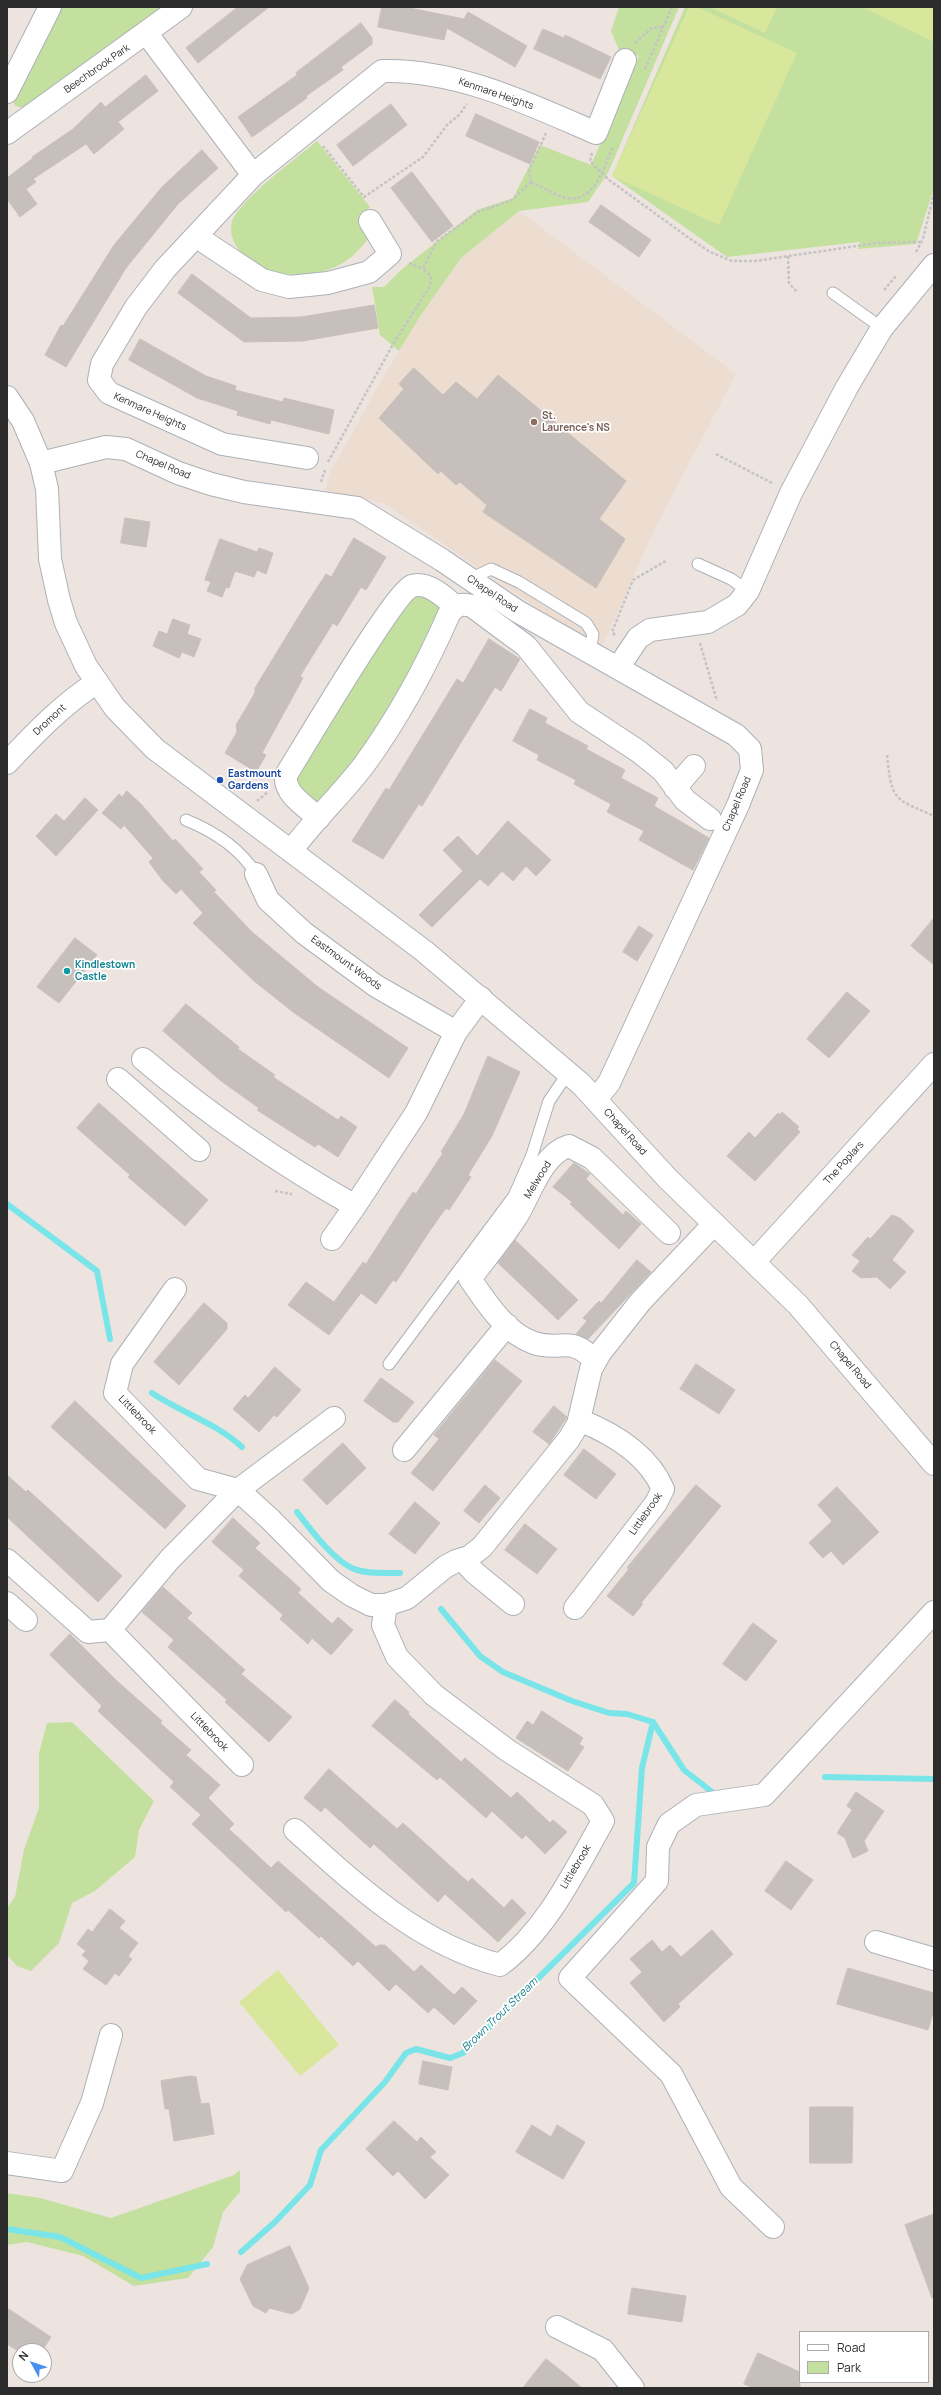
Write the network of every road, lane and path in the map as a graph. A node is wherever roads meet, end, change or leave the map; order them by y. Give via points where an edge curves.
1 (50, 7) edge
2 (181, 7) edge
3 (663, 28) dead end
4 (147, 34) junction
5 (629, 54) joint
6 (475, 86) junction
7 (7, 92) edge
8 (554, 115) junction
9 (9, 126) edge
10 (309, 129) junction
11 (596, 133) junction
12 (253, 175) junction
13 (370, 221) dead end
14 (197, 237) junction
15 (921, 242) dead end
16 (788, 256) junction
17 (934, 265) edge
18 (797, 292) dead end
19 (833, 293) dead end
20 (888, 322) junction
21 (7, 396) edge
22 (716, 454) dead end
23 (307, 458) dead end
24 (41, 463) junction
25 (772, 483) dead end
26 (321, 484) dead end
27 (666, 560) dead end
28 (698, 564) dead end
29 (748, 591) junction
30 (454, 606) junction
31 (699, 640) dead end
32 (623, 659) junction
33 (97, 682) junction
34 (708, 719) junction
35 (887, 755) dead end
36 (7, 763) edge
37 (694, 766) dead end
38 (675, 788) junction
39 (934, 816) edge
40 (319, 818) junction
41 (710, 819) dead end
42 (186, 820) dead end
43 (291, 851) junction
44 (256, 874) joint
45 (481, 998) junction
46 (456, 1032) junction
47 (143, 1059) dead end
48 (934, 1064) edge
49 (568, 1073) junction
50 (118, 1079) dead end
51 (596, 1099) junction
52 (198, 1104) junction
53 (177, 1130) junction
54 (199, 1150) dead end
55 (355, 1206) junction
56 (714, 1224) junction
57 (669, 1233) dead end
58 (332, 1239) dead end
59 (754, 1262) junction
60 (175, 1289) dead end
61 (507, 1325) junction
62 (595, 1361) junction
63 (389, 1364) dead end
64 (334, 1418) dead end
65 (579, 1420) junction
66 (404, 1450) dead end
67 (934, 1464) edge
68 (238, 1490) junction
69 (462, 1559) junction
70 (8, 1564) edge
71 (7, 1603) edge
72 (513, 1604) dead end
73 (386, 1605) junction
74 (575, 1608) dead end
75 (934, 1612) edge
76 (26, 1620) dead end
77 (110, 1630) junction
78 (242, 1765) dead end
79 (295, 1830) dead end
80 (876, 1942) dead end
81 (934, 1959) edge
82 (111, 2035) dead end
83 (7, 2163) edge
84 (773, 2227) dead end
85 (557, 2327) dead end
86 (633, 2388) edge

1 - 7 street
2 - 4 street, Beechbrook Park
3 - 5 path via 652,28 636,40
4 - 9 street, Beechbrook Park
4 - 12 street
5 - 11 street
6 - 8 street, Kenmare Heights
6 - 10 street, Kenmare Heights via 405,70 382,71
6 - 10 path via 465,109 447,125 423,157 364,198
8 - 11 street, Kenmare Heights
8 - 26 path via 529,171 531,182 512,200 478,212 436,242 423,269 430,276 430,286 357,408 327,464
10 - 12 street, Kenmare Heights
11 - 16 path via 590,161 609,180 710,252 732,261
12 - 14 street, Kenmare Heights
13 - 14 street via 390,254 370,272 328,283 289,287 262,280
14 - 23 street, Kenmare Heights via 165,269 136,307 102,364 99,380 109,393 222,444
15 - 16 path via 877,243
16 - 18 path via 789,283
17 - 20 street
19 - 20 lane
20 - 29 street via 810,455
21 - 24 street via 23,421
22 - 25 path
24 - 32 street, Chapel Road via 106,447 126,449 178,473 211,484 244,492 357,508 517,611 590,652
24 - 33 street via 47,489 50,559 59,600 76,646
27 - 32 path via 632,580 624,596 622,612 612,632
28 - 29 lane via 731,579
29 - 32 street via 737,605 708,622 650,630 638,638
30 - 38 street via 472,606 526,646 579,712 638,751 662,772
30 - 40 street via 423,670 385,735 344,790
30 - 40 street via 428,587 413,586 402,594 375,632 286,775 284,783 288,790
31 - 34 path via 718,699
32 - 34 street, Chapel Road
33 - 36 street, Dromont via 72,699 43,725
33 - 43 street via 134,729 155,749
34 - 51 street, Chapel Road via 736,735 750,749 752,770 738,806 610,1083
35 - 39 path via 891,787 901,802
37 - 38 street
38 - 41 street via 685,800
40 - 43 street
42 - 44 lane via 206,828 225,841
43 - 45 street via 424,951
44 - 46 street, Eastmount Woods via 268,900 304,933 376,986
45 - 46 street
45 - 49 street
46 - 55 street via 416,1113
47 - 52 street
48 - 59 street, The Poplars
49 - 51 street
49 - 63 lane via 549,1101 532,1155 514,1196
50 - 53 street
51 - 56 street, Chapel Road via 668,1179
52 - 53 street
52 - 55 street via 288,1168
53 - 54 street
55 - 58 street
56 - 59 street, Chapel Road
56 - 62 street, Littlebrook via 641,1302
57 - 61 street, Melwood via 592,1158 569,1146 560,1149 544,1166 516,1218 470,1279 494,1314
59 - 67 street, Chapel Road via 798,1305
60 - 68 street, Littlebrook via 122,1364 115,1393 198,1479
61 - 62 street, Melwood via 533,1343 548,1346 567,1344 584,1349
61 - 66 street
62 - 65 street, Littlebrook via 585,1387
64 - 68 street
65 - 69 street, Littlebrook via 570,1439 482,1547
65 - 74 street, Littlebrook via 603,1430 637,1454 657,1474 663,1489 656,1503
68 - 73 street, Littlebrook via 331,1581 351,1595 371,1604
68 - 77 street via 170,1559
69 - 72 street
69 - 73 street, Littlebrook via 445,1567 407,1598
70 - 77 street via 88,1632
71 - 76 street
73 - 79 street, Littlebrook via 383,1625 397,1657 434,1695 507,1750 593,1805 603,1821 545,1917 520,1949 500,1965 478,1960 430,1938 358,1887
75 - 84 street via 764,1795 696,1805 669,1824 658,1847 658,1881 570,1978 671,2074 731,2188
77 - 78 street, Littlebrook
80 - 81 street
82 - 83 street via 92,2102 62,2171
85 - 86 street via 603,2350

